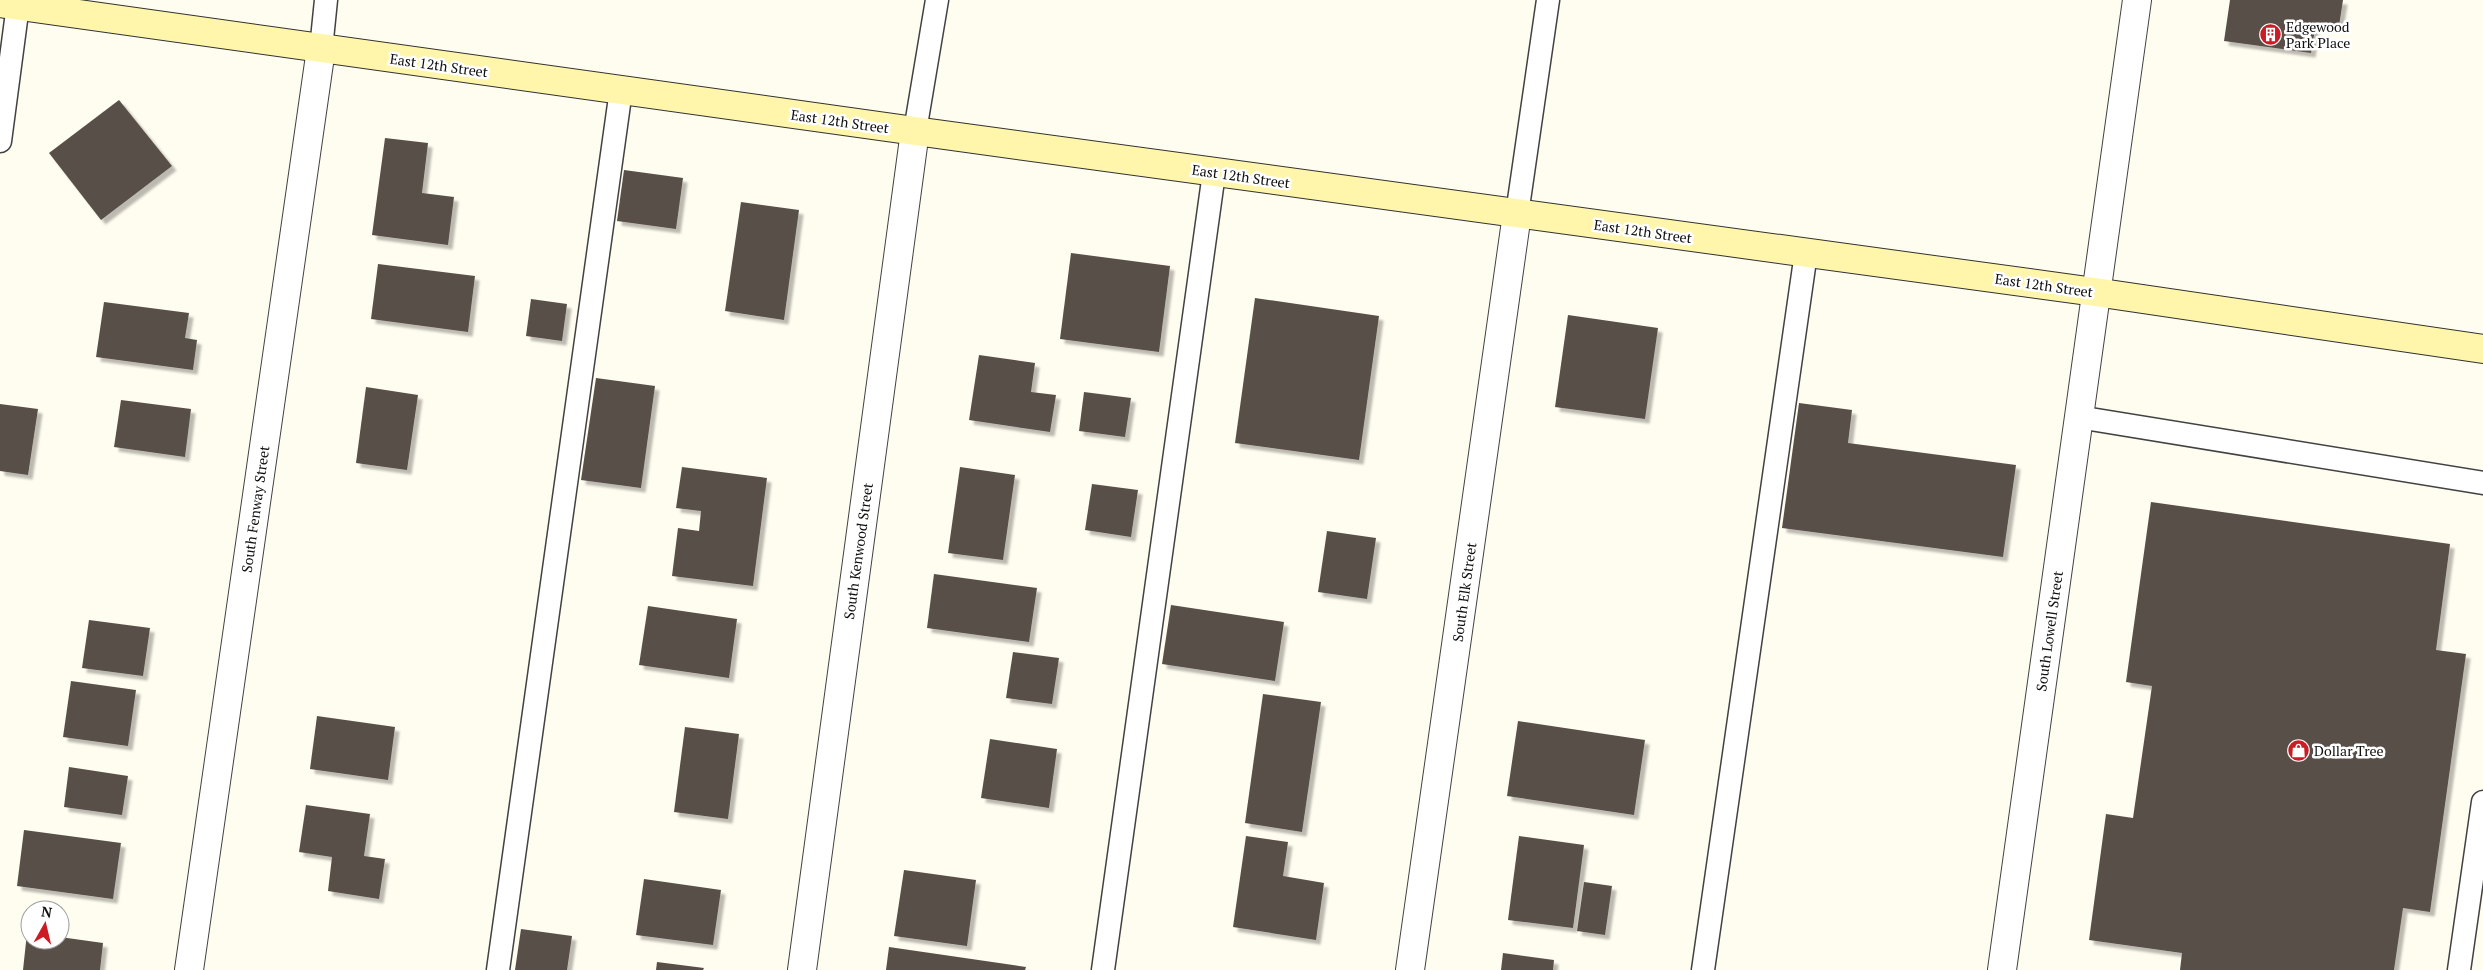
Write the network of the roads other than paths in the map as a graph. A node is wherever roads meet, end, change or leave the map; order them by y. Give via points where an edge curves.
1 (326, 0) edge
2 (937, 0) edge
3 (1548, 0) edge
4 (2137, 0) edge
5 (9, 4) edge
6 (321, 48) junction
7 (621, 90) junction
8 (915, 131) junction
9 (0, 141) edge
10 (1214, 173) junction
11 (1517, 214) junction
12 (1806, 253) junction
13 (2095, 292) junction
14 (2483, 349) edge
15 (2078, 417) junction
16 (2483, 483) edge
17 (2483, 802) edge
18 (189, 970) edge
19 (498, 970) edge
20 (802, 970) edge
21 (1103, 970) edge
22 (1410, 970) edge
23 (1703, 970) edge
24 (2002, 970) edge
25 (2459, 970) edge

1 - 6 lane
2 - 8 lane
3 - 11 lane
4 - 13 street, South Lowell Street
5 - 6 street, East 12th Street
5 - 9 lane
6 - 7 street, East 12th Street
6 - 18 street, South Fenway Street
7 - 8 street, East 12th Street
7 - 19 lane
8 - 10 street, East 12th Street
8 - 20 street, South Kenwood Street
10 - 11 street, East 12th Street
10 - 21 lane
11 - 12 street, East 12th Street
11 - 22 street, South Elk Street
12 - 13 street, East 12th Street
12 - 23 lane
13 - 14 street, East 12th Street
13 - 15 street, South Lowell Street
15 - 16 lane
15 - 24 street, South Lowell Street
17 - 25 lane

